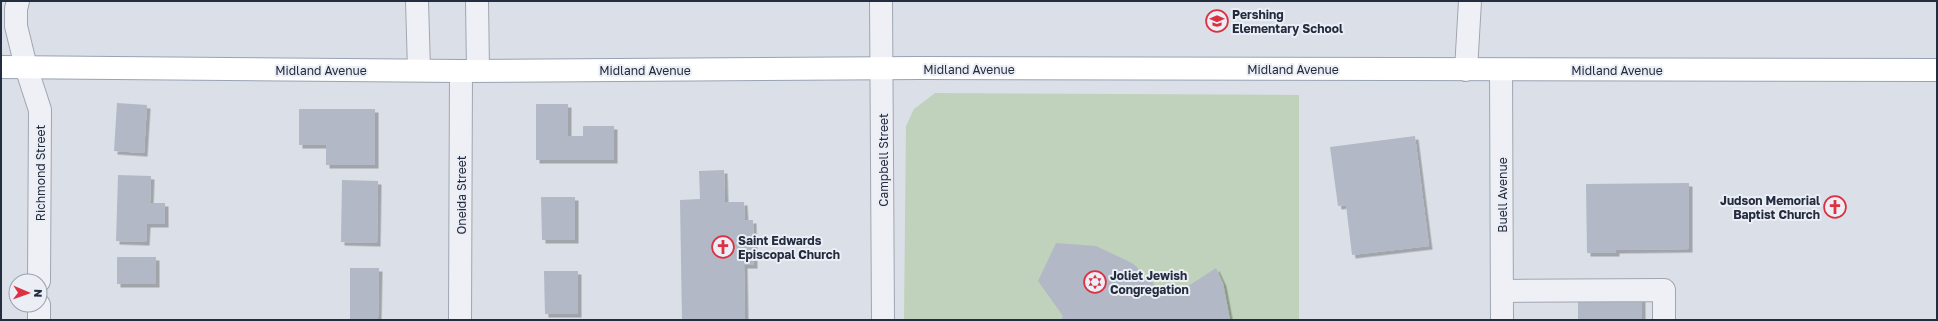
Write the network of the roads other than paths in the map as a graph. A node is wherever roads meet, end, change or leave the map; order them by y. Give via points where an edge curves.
1 (18, 1) edge
2 (417, 1) edge
3 (477, 1) edge
4 (882, 1) edge
5 (1470, 1) edge
6 (1, 67) edge
7 (26, 67) junction
8 (882, 68) junction
9 (419, 70) junction
10 (470, 70) junction
11 (1466, 70) junction
12 (1501, 70) junction
13 (1937, 71) edge
14 (39, 273) edge
15 (1502, 290) junction
16 (460, 320) edge
17 (883, 320) edge
18 (1502, 320) edge
19 (1664, 320) edge

1 - 7 street, Richmond Street via 16,26
2 - 9 street
3 - 10 street, Oneida Street
4 - 8 street, Campbell Street
5 - 11 street
6 - 7 main road, Midland Avenue
7 - 9 main road, Midland Avenue
7 - 14 street, Richmond Street via 40,110
8 - 10 main road, Midland Avenue
8 - 11 main road, Midland Avenue
8 - 17 street, Campbell Street
9 - 10 main road, Midland Avenue
10 - 16 street, Oneida Street
11 - 12 main road, Midland Avenue
12 - 13 main road, Midland Avenue
12 - 15 street, Buell Avenue
15 - 18 street, Buell Avenue
15 - 19 street via 1664,290

